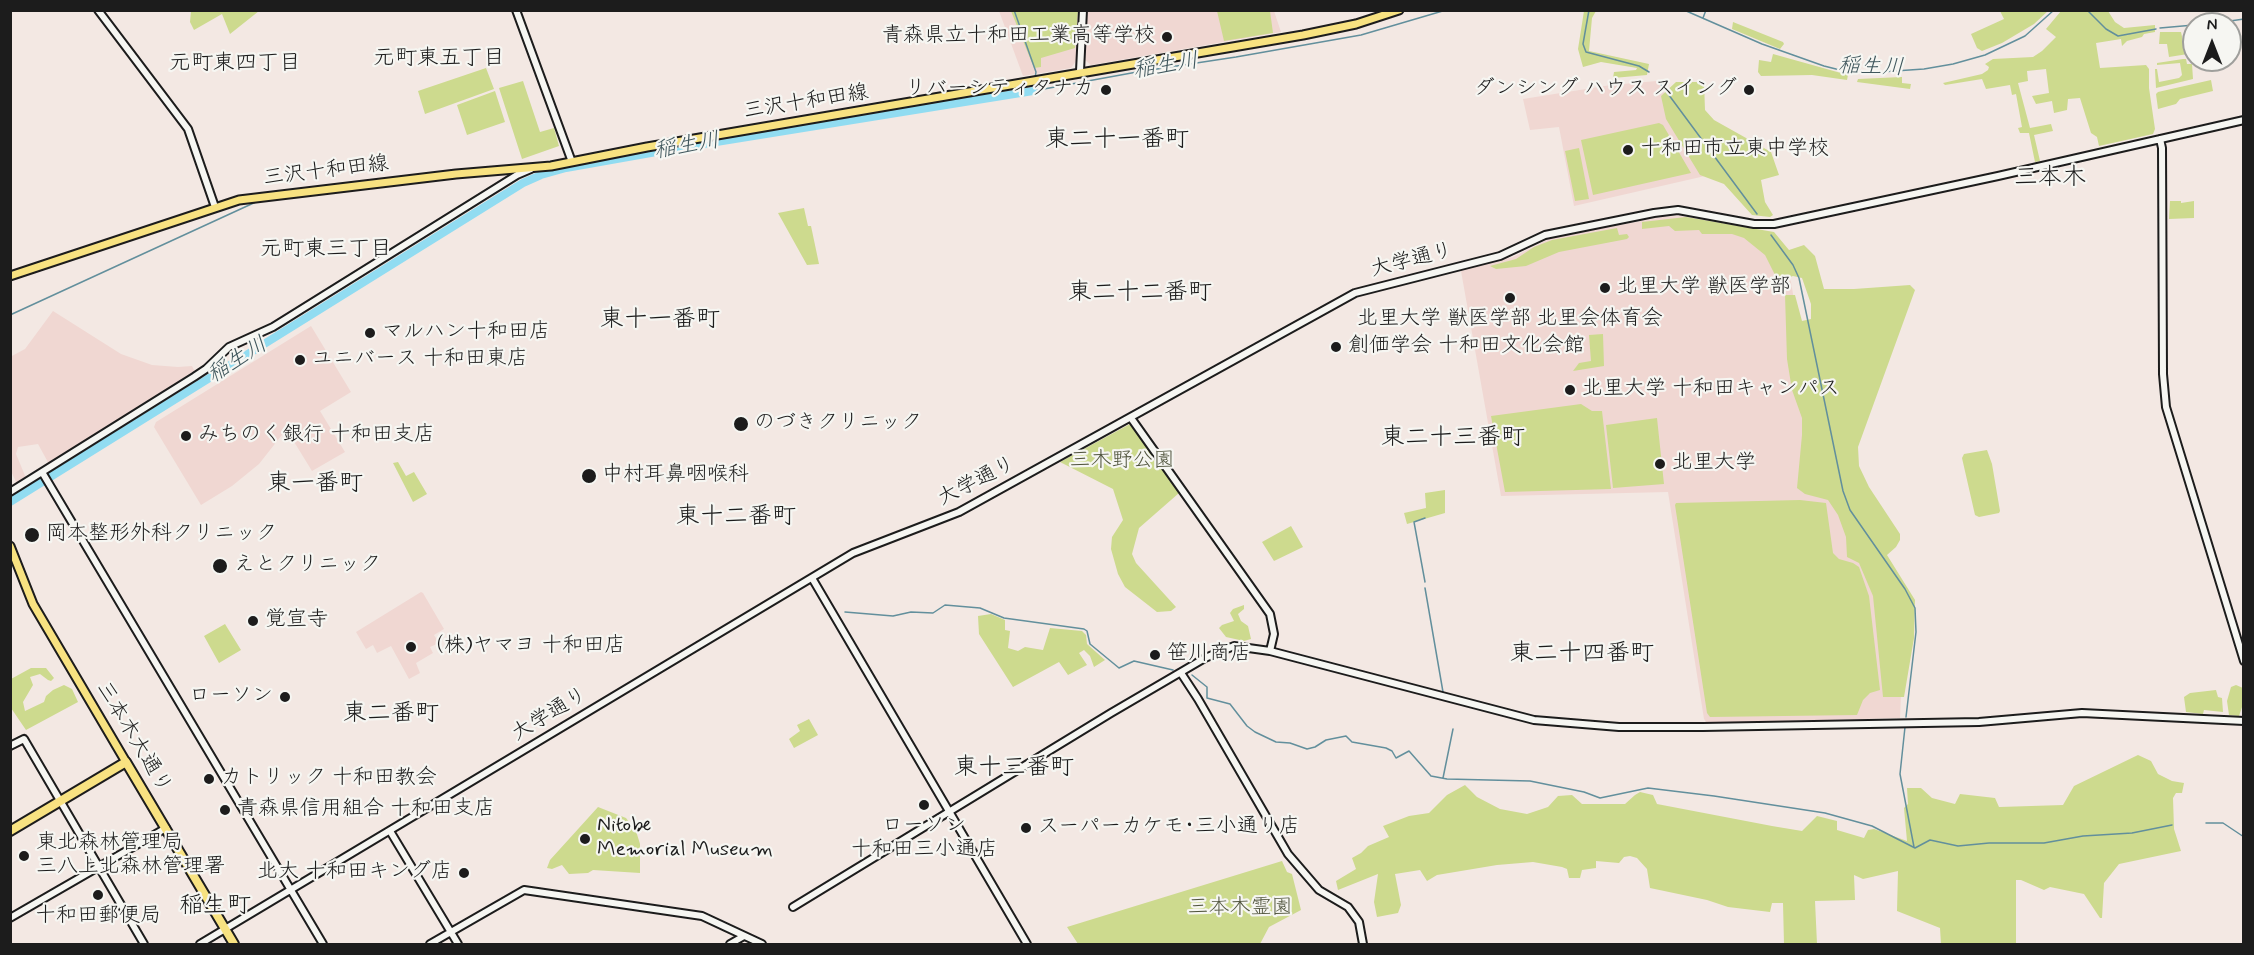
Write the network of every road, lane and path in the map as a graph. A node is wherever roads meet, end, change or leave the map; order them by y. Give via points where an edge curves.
1 (98, 10) edge
2 (516, 10) edge
3 (1083, 10) edge
4 (1399, 10) edge
5 (1080, 71) junction
6 (2244, 120) edge
7 (2160, 139) junction
8 (572, 162) junction
9 (532, 169) junction
10 (214, 207) junction
11 (10, 276) edge
12 (1131, 418) junction
13 (43, 474) junction
14 (10, 492) edge
15 (10, 546) edge
16 (812, 578) junction
17 (1270, 651) junction
18 (2244, 661) edge
19 (1181, 673) junction
20 (2244, 721) edge
21 (10, 746) edge
22 (126, 762) junction
23 (60, 802) junction
24 (950, 812) junction
25 (166, 828) junction
26 (10, 831) edge
27 (390, 831) junction
28 (98, 868) junction
29 (291, 890) junction
30 (794, 907) dead end
31 (10, 918) edge
32 (225, 930) junction
33 (451, 933) junction
34 (744, 936) junction
35 (144, 945) edge
36 (200, 945) edge
37 (234, 945) edge
38 (323, 945) edge
39 (430, 945) edge
40 (458, 945) edge
41 (730, 945) edge
42 (762, 945) edge
43 (1027, 945) edge
44 (1363, 945) edge

1 - 10 street via 188,129
2 - 8 street
3 - 5 street
4 - 5 main road, 三沢十和田線 via 1333,29
5 - 8 main road, 三沢十和田線
6 - 7 street, 大学通り
7 - 12 street, 大学通り via 1769,224 1669,211 1545,235 1500,256 1355,293
7 - 18 street via 2166,407
8 - 9 main road, 三沢十和田線
9 - 10 main road, 三沢十和田線 via 497,169 272,195
9 - 13 street via 273,327 229,346 206,369
10 - 11 main road, 三沢十和田線
12 - 16 street, 大学通り via 959,512 853,553
12 - 17 street via 1270,614 1274,634
13 - 14 street
13 - 29 street
15 - 22 main road, 三本木大通り via 33,604
16 - 24 street
16 - 27 street, 大学通り
17 - 19 street via 1234,646
17 - 20 street via 1521,717 1619,727 1979,722 2082,713
19 - 24 street
19 - 44 street via 1288,854 1319,890 1348,907 1359,922
21 - 23 street via 24,739
22 - 23 highway
22 - 25 highway, 三本木大通り
23 - 26 highway
23 - 28 street
24 - 30 street
24 - 43 street
25 - 28 street
25 - 32 highway, 三本木大通り
27 - 29 street, 大学通り
27 - 33 street
28 - 31 street
28 - 35 street
29 - 32 street, 大学通り
29 - 38 street
32 - 36 street, 大学通り
32 - 37 highway, 三本木大通り
33 - 34 street via 524,890 702,916
33 - 39 street
33 - 40 street
34 - 41 street
34 - 42 street

